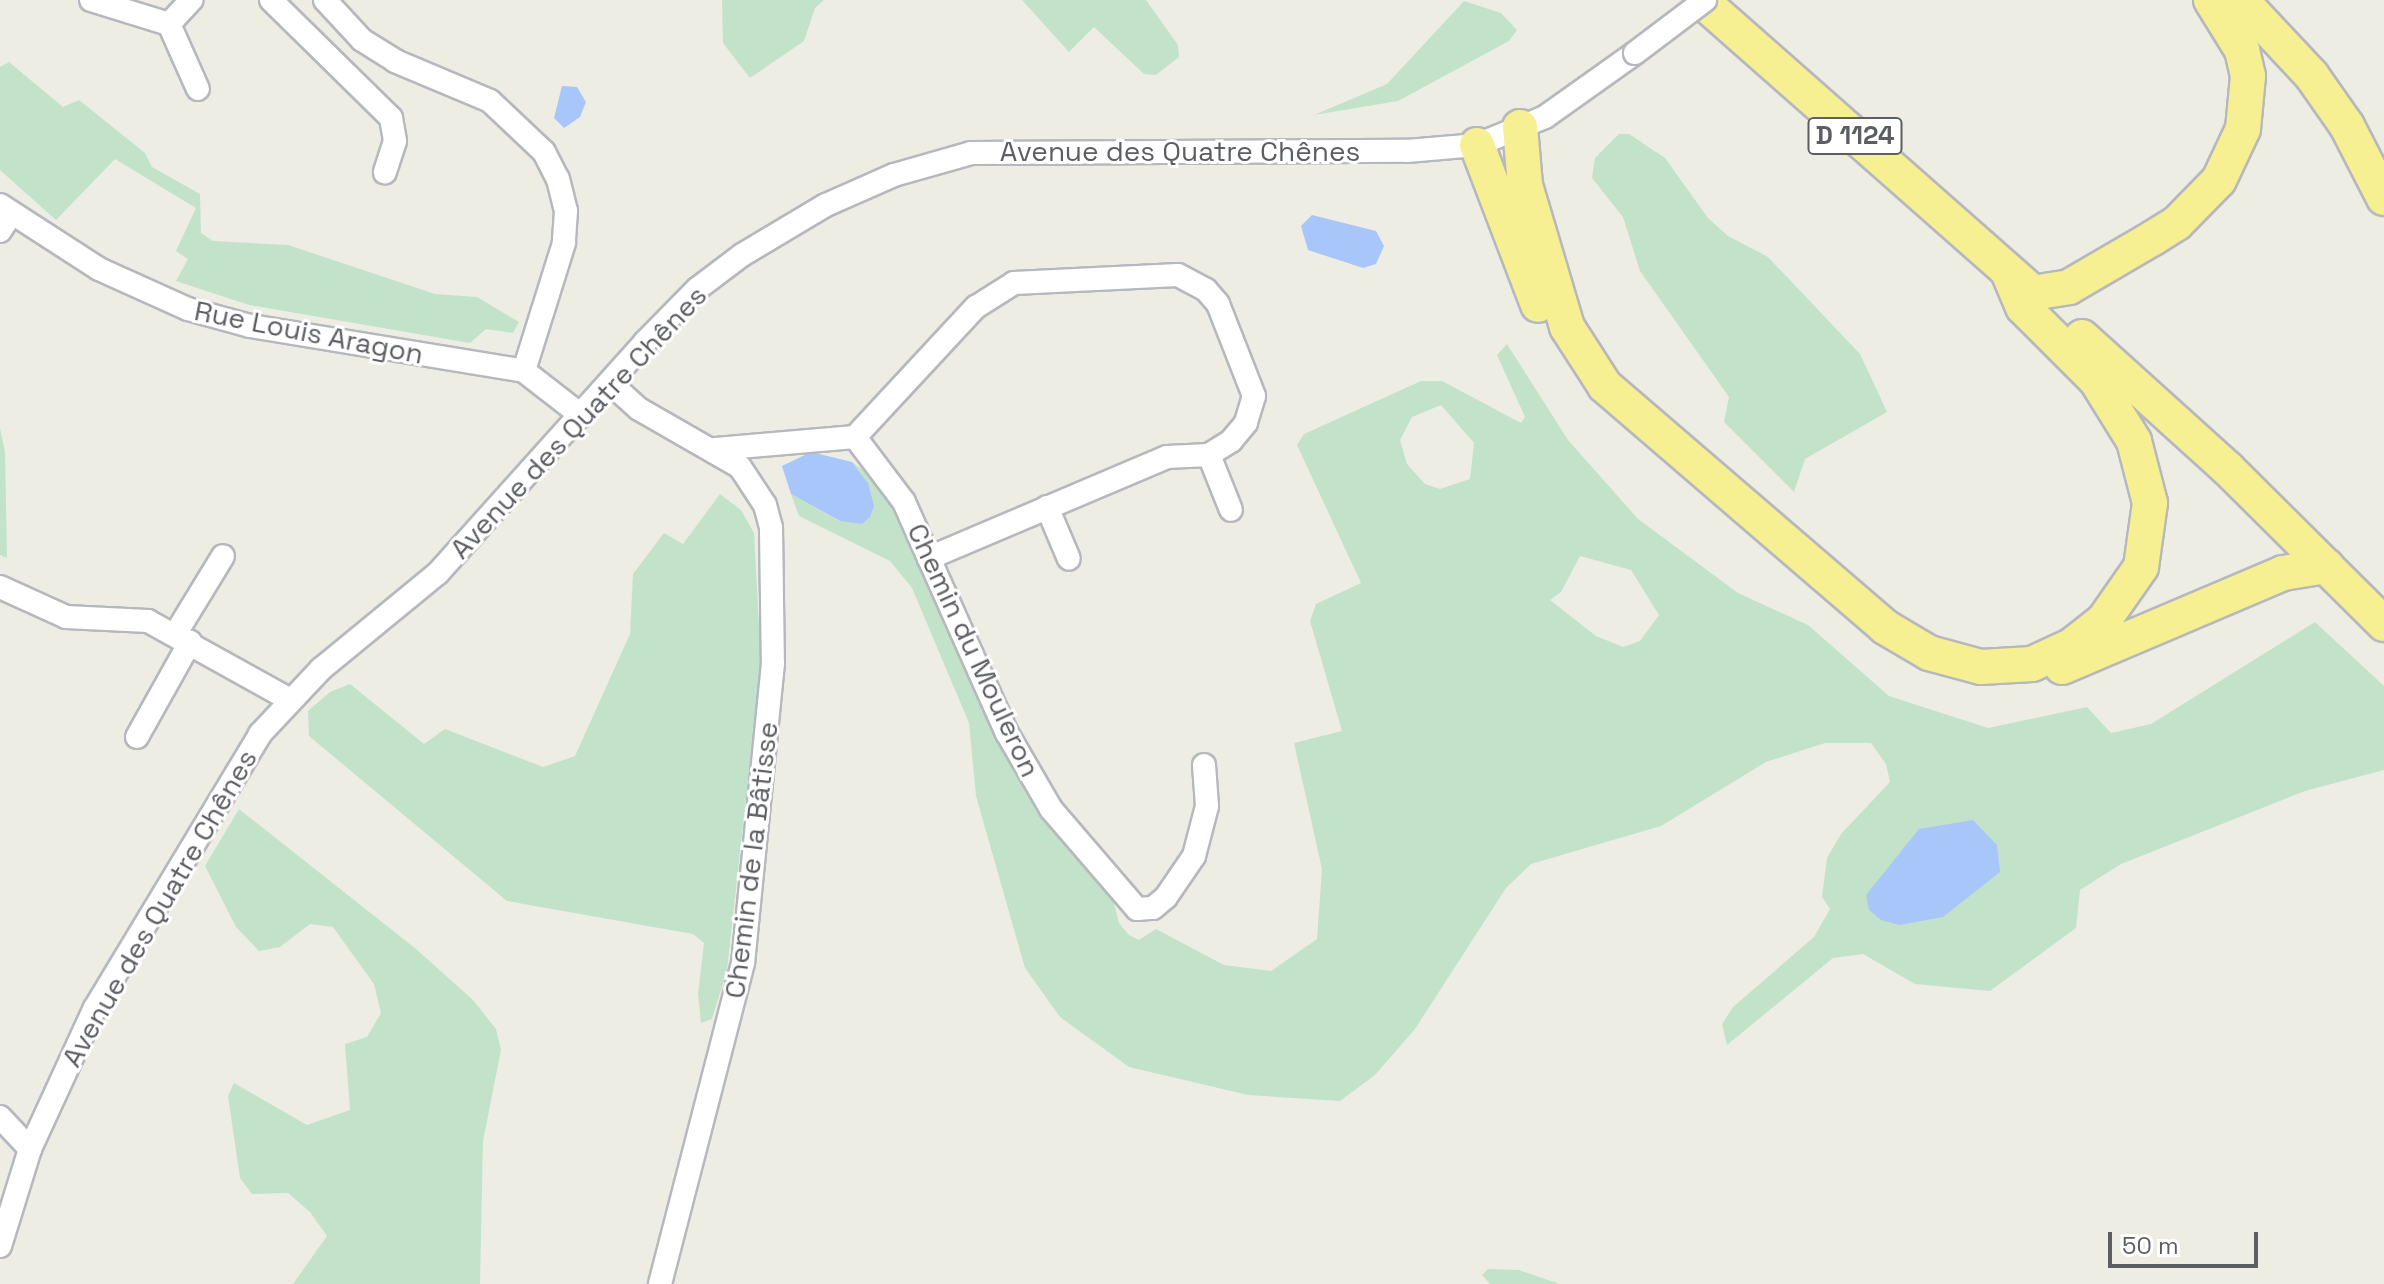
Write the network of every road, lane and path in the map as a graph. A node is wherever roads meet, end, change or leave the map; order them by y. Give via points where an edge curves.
1 (91, 0) edge
2 (191, 0) edge
3 (271, 0) edge
4 (325, 0) edge
5 (1703, 0) edge
6 (2211, 0) edge
7 (2241, 0) edge
8 (169, 24) junction
9 (198, 89) dead end
10 (1520, 127) junction
11 (1477, 145) junction
12 (385, 172) dead end
13 (2384, 198) edge
14 (4, 216) edge
15 (2020, 282) junction
16 (524, 371) junction
17 (610, 383) junction
18 (582, 416) junction
19 (855, 437) junction
20 (715, 449) junction
21 (1209, 455) junction
22 (1047, 507) junction
23 (1231, 510) dead end
24 (223, 556) dead end
25 (929, 558) junction
26 (1069, 559) dead end
27 (2326, 566) junction
28 (0, 587) edge
29 (2384, 624) edge
30 (183, 637) junction
31 (289, 699) junction
32 (137, 737) dead end
33 (1204, 765) dead end
34 (0, 1117) edge
35 (30, 1149) junction
36 (0, 1246) edge
37 (660, 1284) edge

1 - 8 street
2 - 8 street
3 - 12 street via 391,118 395,141
4 - 16 street via 362,40 395,61 490,101 544,152 566,211 564,243
5 - 10 street, Avenue des Quatre Chênes, bridge via 1545,117
5 - 15 highway, D 1124
6 - 15 highway via 2232,28 2248,76 2243,129 2219,180 2177,223 2069,287
7 - 13 highway via 2312,76 2347,126
8 - 9 street
10 - 11 street, Avenue des Quatre Chênes
10 - 15 highway via 1525,185 1567,327 1605,386 1885,627 1929,653 1981,667 2032,664 2071,646 2104,620 2141,567 2150,503 2134,441 2096,380 2023,307
11 - 17 street, Avenue des Quatre Chênes via 1407,151 1010,150 928,164 826,205 742,255 697,289
11 - 27 highway via 1548,329 1574,375 1605,414 1883,654 1937,679 1981,688 2029,680 2283,573
14 - 16 street, Rue Louis Aragon via 99,269 188,309 250,326
15 - 27 highway, D 1124 via 2228,469
16 - 18 street, Rue Louis Aragon
17 - 18 street, Avenue des Quatre Chênes
17 - 20 street, Chemin de la Bâtisse via 639,409
18 - 31 street, Avenue des Quatre Chênes via 438,573
19 - 20 street
19 - 21 street via 997,291 1034,279 1178,275 1206,290 1218,304 1254,396 1242,429
19 - 25 street, Chemin du Mouleron via 904,502
20 - 37 street, Chemin de la Bâtisse via 753,483 771,528 773,663 743,963
21 - 22 street via 1167,457
21 - 23 street
22 - 25 street
22 - 26 street
24 - 30 street
25 - 33 street, Chemin du Mouleron via 1007,733 1051,809 1137,909 1153,908 1166,897 1194,856 1207,806
27 - 29 highway, D 1124
28 - 30 street via 66,617 127,618
30 - 31 street
30 - 32 street
31 - 35 street, Avenue des Quatre Chênes via 243,759 95,1008
34 - 35 street
35 - 36 street, Avenue des Quatre Chênes

